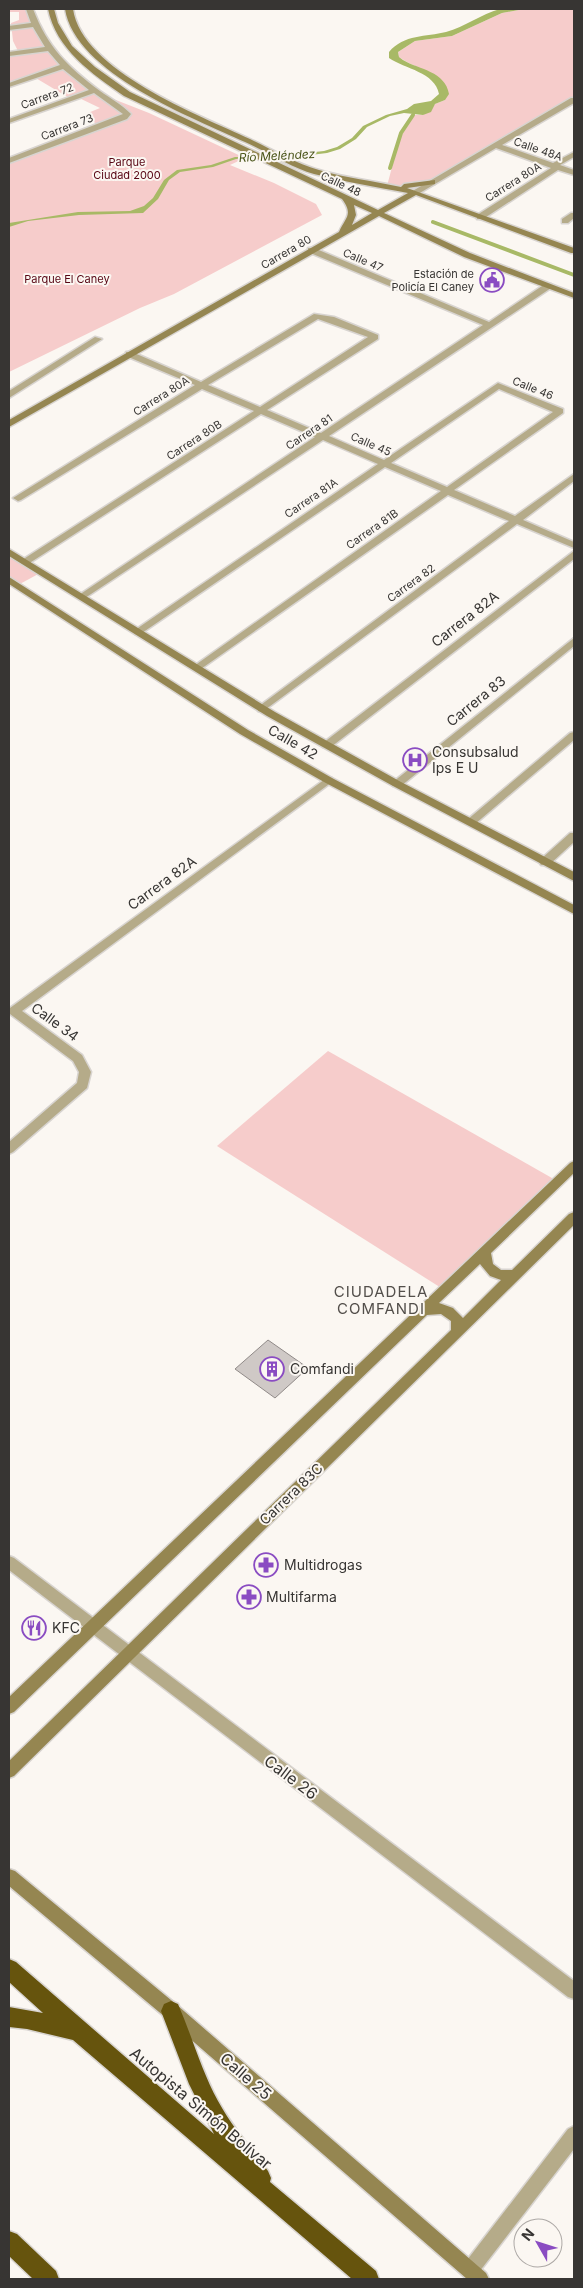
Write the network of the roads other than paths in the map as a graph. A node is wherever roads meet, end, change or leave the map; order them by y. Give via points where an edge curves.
1 (30, 9) edge
2 (69, 9) edge
3 (50, 10) edge
4 (36, 25) junction
5 (9, 28) edge
6 (50, 49) junction
7 (9, 54) edge
8 (64, 66) junction
9 (9, 85) edge
10 (93, 91) junction
11 (574, 100) edge
12 (9, 121) edge
13 (495, 146) junction
14 (574, 154) edge
15 (9, 161) edge
16 (556, 167) junction
17 (574, 173) edge
18 (432, 182) junction
19 (387, 186) junction
20 (415, 192) junction
21 (346, 199) junction
22 (377, 213) junction
23 (574, 215) edge
24 (480, 216) junction
25 (565, 221) dead end
26 (343, 232) junction
27 (311, 250) junction
28 (574, 251) edge
29 (548, 286) junction
30 (574, 296) edge
31 (317, 316) joint
32 (490, 325) junction
33 (98, 339) dead end
34 (129, 354) junction
35 (201, 385) junction
36 (498, 386) joint
37 (9, 395) edge
38 (260, 410) junction
39 (560, 411) joint
40 (9, 424) edge
41 (322, 437) junction
42 (385, 464) junction
43 (574, 477) edge
44 (448, 490) junction
45 (18, 498) dead end
46 (516, 520) junction
47 (574, 545) edge
48 (9, 552) edge
49 (574, 554) edge
50 (26, 562) junction
51 (9, 580) edge
52 (82, 597) junction
53 (139, 632) junction
54 (574, 641) edge
55 (198, 668) junction
56 (262, 708) junction
57 (574, 734) edge
58 (327, 745) junction
59 (328, 780) junction
60 (397, 784) junction
61 (470, 822) junction
62 (574, 836) edge
63 (545, 862) junction
64 (574, 877) edge
65 (574, 910) edge
66 (14, 1011) joint
67 (9, 1149) edge
68 (574, 1166) edge
69 (574, 1217) edge
70 (485, 1253) junction
71 (518, 1273) junction
72 (425, 1311) junction
73 (457, 1332) junction
74 (9, 1562) edge
75 (95, 1627) junction
76 (129, 1653) junction
77 (9, 1708) edge
78 (9, 1771) edge
79 (9, 1876) edge
80 (9, 1968) edge
81 (574, 1991) edge
82 (171, 2011) junction
83 (9, 2017) edge
84 (79, 2032) junction
85 (574, 2135) edge
86 (286, 2208) junction
87 (9, 2242) edge
88 (475, 2274) edge
89 (48, 2279) edge
90 (368, 2279) edge

1 - 4 street
2 - 19 street, Calle 48 via 71,22 85,44 120,75 162,100 315,172
3 - 21 street, Calle 48 via 69,47 87,66 127,94
4 - 5 street
4 - 6 street
6 - 7 street
6 - 8 street
8 - 9 street
8 - 10 street
10 - 12 street, Carrera 72
10 - 15 street, Carrera 73 via 127,114
11 - 13 street, Carrera 80
13 - 16 street, Calle 48A
13 - 18 street, Carrera 80
14 - 16 street, Carrera 80A
16 - 17 street, Calle 48A
16 - 24 street, Carrera 80A
18 - 19 street
18 - 20 street, Carrera 80
19 - 20 street, Calle 48
20 - 22 street, Carrera 80
20 - 24 street, Calle 48
21 - 22 street, Calle 48
21 - 26 street via 353,212
22 - 26 street, Carrera 80
22 - 29 street, Calle 48 via 467,255
23 - 25 street
24 - 28 street, Calle 48
26 - 27 street, Carrera 80
27 - 32 street, Calle 47
27 - 34 street, Carrera 80
29 - 30 street, Calle 48
29 - 32 street, Carrera 81
31 - 35 street, Carrera 80A
31 - 38 street, Carrera 80B via 375,337
32 - 41 street, Carrera 81
33 - 37 street
34 - 35 street, Calle 45
34 - 40 street, Carrera 80
35 - 38 street, Calle 45
35 - 45 street, Carrera 80A
36 - 39 street, Calle 46
36 - 42 street, Carrera 81A
38 - 41 street, Calle 45
38 - 50 street, Carrera 80B
39 - 44 street, Carrera 81B
41 - 42 street, Calle 45
41 - 52 street, Carrera 81
42 - 44 street, Calle 45
42 - 53 street, Carrera 81A
43 - 46 street, Carrera 82
44 - 46 street, Calle 45
44 - 55 street, Carrera 81B
46 - 47 street, Calle 45
46 - 56 street, Carrera 82
48 - 50 street, Calle 42
49 - 58 street, Carrera 82A
50 - 52 street, Calle 42
51 - 59 street, Calle 42 via 228,722
52 - 53 street, Calle 42
53 - 55 street, Calle 42
54 - 60 street, Carrera 83
55 - 56 street, Calle 42
56 - 58 street, Calle 42
57 - 61 street
58 - 60 street, Calle 42
59 - 65 street, Calle 42
59 - 66 street, Carrera 82A
60 - 61 street, Calle 42
61 - 63 street, Calle 42
62 - 63 street
63 - 64 street, Calle 42
66 - 67 street, Calle 34 via 78,1058 85,1072 83,1085
68 - 70 street
69 - 71 street, Carrera 83C
70 - 71 street via 486,1265 492,1272 508,1276
70 - 72 street
71 - 73 street, Carrera 83C
72 - 73 street via 438,1308 451,1312 458,1322
72 - 75 street
73 - 76 street, Carrera 83C
74 - 75 street, Calle 26
75 - 76 street, Calle 26
75 - 77 street
76 - 78 street, Carrera 83C
76 - 81 street, Calle 26
79 - 82 street, Calle 25
80 - 84 highway, Autopista Simón Bolívar
82 - 86 highway via 190,2065 229,2138
82 - 88 street, Calle 25
83 - 84 highway
84 - 86 highway, Autopista Simón Bolívar
85 - 88 street
86 - 90 highway, Autopista Simón Bolívar
87 - 89 highway

